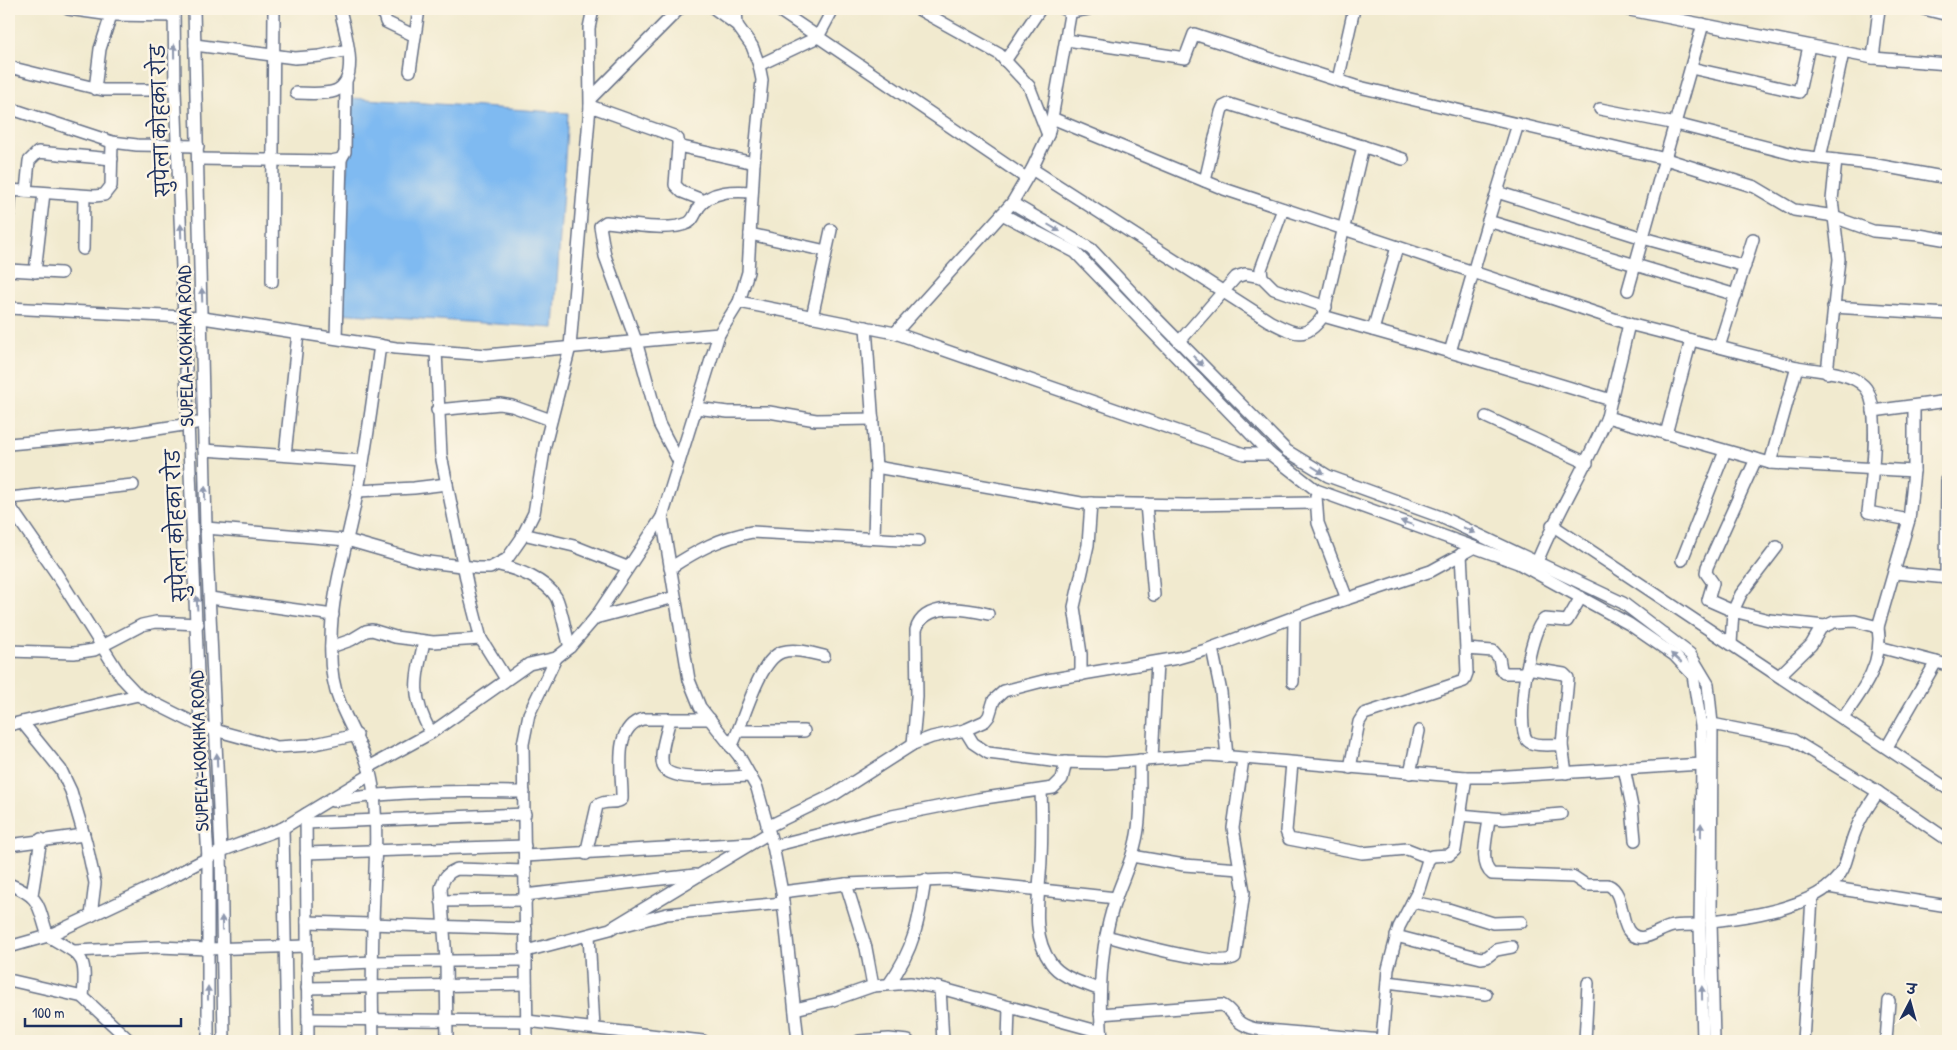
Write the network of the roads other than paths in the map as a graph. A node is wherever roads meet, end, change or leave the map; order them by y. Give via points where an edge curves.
1 (68, 9) edge
2 (194, 9) edge
3 (274, 9) edge
4 (340, 9) edge
5 (382, 9) edge
6 (419, 9) edge
7 (593, 9) edge
8 (679, 9) edge
9 (715, 9) edge
10 (736, 9) edge
11 (777, 9) edge
12 (833, 9) edge
13 (918, 9) edge
14 (1040, 9) edge
15 (1088, 9) edge
16 (1354, 9) edge
17 (1625, 9) edge
18 (1880, 9) edge
19 (1924, 9) edge
20 (83, 10) edge
21 (1068, 10) edge
22 (174, 12) edge
23 (1948, 14) edge
24 (111, 15) junction
25 (1703, 24) junction
26 (737, 25) junction
27 (415, 36) junction
28 (818, 37) junction
29 (1066, 40) junction
30 (195, 45) junction
31 (1809, 46) junction
32 (348, 50) junction
33 (1843, 53) junction
34 (274, 56) junction
35 (1873, 58) junction
36 (1005, 61) junction
37 (1948, 64) edge
38 (759, 65) junction
39 (9, 67) edge
40 (1691, 68) junction
41 (410, 71) dead end
42 (1338, 80) junction
43 (346, 83) junction
44 (95, 89) junction
45 (175, 90) junction
46 (296, 94) dead end
47 (591, 102) junction
48 (9, 108) edge
49 (1600, 110) dead end
50 (1052, 118) junction
51 (1518, 124) junction
52 (1676, 124) junction
53 (1048, 135) junction
54 (112, 142) junction
55 (178, 146) junction
56 (198, 146) junction
57 (678, 146) junction
58 (1363, 146) junction
59 (112, 158) junction
60 (1820, 158) junction
61 (198, 159) junction
62 (272, 159) junction
63 (341, 159) junction
64 (1403, 159) dead end
65 (1666, 159) junction
66 (1836, 160) junction
67 (754, 163) junction
68 (1029, 174) junction
69 (1948, 178) edge
70 (1205, 181) junction
71 (10, 190) edge
72 (26, 191) junction
73 (44, 192) junction
74 (752, 192) junction
75 (1497, 192) junction
76 (84, 196) junction
77 (705, 201) junction
78 (1012, 203) junction
79 (1283, 208) junction
80 (9, 213) edge
81 (1002, 214) junction
82 (1834, 217) junction
83 (1488, 221) junction
84 (1345, 229) junction
85 (831, 230) dead end
86 (750, 234) junction
87 (1643, 238) junction
88 (1753, 240) dead end
89 (1948, 240) edge
90 (1397, 247) junction
91 (83, 249) dead end
92 (826, 251) junction
93 (1636, 265) junction
94 (1745, 266) junction
95 (9, 270) edge
96 (35, 272) junction
97 (1474, 272) junction
98 (62, 273) dead end
99 (1262, 278) junction
100 (272, 282) dead end
101 (1628, 290) dead end
102 (1223, 291) junction
103 (1736, 295) junction
104 (739, 302) junction
105 (1832, 307) junction
106 (9, 308) edge
107 (1325, 311) junction
108 (1948, 314) edge
109 (812, 316) junction
110 (185, 317) junction
111 (203, 318) junction
112 (1629, 324) junction
113 (866, 328) junction
114 (1373, 330) junction
115 (298, 332) junction
116 (895, 333) junction
117 (719, 334) junction
118 (336, 338) junction
119 (1691, 340) junction
120 (636, 341) junction
121 (1179, 342) junction
122 (380, 345) junction
123 (570, 347) junction
124 (1719, 348) junction
125 (436, 351) junction
126 (1450, 352) junction
127 (1797, 368) junction
128 (1827, 373) junction
129 (1611, 400) junction
130 (1948, 401) edge
131 (1914, 406) junction
132 (696, 408) junction
133 (438, 410) junction
134 (1873, 411) junction
135 (1486, 417) dead end
136 (1607, 417) junction
137 (873, 419) junction
138 (551, 420) junction
139 (188, 423) junction
140 (205, 423) junction
141 (1666, 434) junction
142 (9, 444) edge
143 (204, 450) junction
144 (1725, 451) junction
145 (285, 454) junction
146 (1270, 454) junction
147 (1756, 459) junction
148 (363, 461) junction
149 (679, 462) junction
150 (1587, 463) junction
151 (1770, 463) junction
152 (876, 467) junction
153 (1873, 470) junction
154 (1914, 471) junction
155 (1947, 480) dead end
156 (447, 484) junction
157 (133, 485) dead end
158 (1316, 490) junction
159 (358, 491) junction
160 (9, 498) edge
161 (1091, 503) junction
162 (1316, 503) junction
163 (1146, 504) junction
164 (11, 507) edge
165 (662, 517) junction
166 (1909, 520) junction
167 (1552, 525) junction
168 (206, 528) junction
169 (523, 534) junction
170 (874, 538) junction
171 (348, 540) junction
172 (919, 541) dead end
173 (1777, 547) dead end
174 (1472, 548) junction
175 (1461, 554) junction
176 (1682, 560) dead end
177 (1537, 562) junction
178 (499, 565) junction
179 (464, 567) junction
180 (627, 567) junction
181 (670, 568) junction
182 (1895, 573) junction
183 (1947, 578) edge
184 (1154, 595) dead end
185 (675, 597) junction
186 (1580, 597) junction
187 (210, 598) junction
188 (1348, 599) junction
189 (1733, 611) junction
190 (988, 614) dead end
191 (333, 615) junction
192 (1294, 617) junction
193 (595, 618) junction
194 (198, 624) junction
195 (1825, 626) junction
196 (1878, 627) junction
197 (481, 639) junction
198 (424, 642) junction
199 (1731, 644) junction
200 (1879, 646) junction
201 (101, 647) junction
202 (331, 647) junction
203 (570, 647) junction
204 (1212, 648) junction
205 (1466, 649) junction
206 (9, 651) edge
207 (824, 656) dead end
208 (556, 658) junction
209 (1157, 662) junction
210 (1936, 662) junction
211 (1948, 665) edge
212 (1527, 671) junction
213 (1081, 675) junction
214 (1779, 676) junction
215 (506, 679) junction
216 (1293, 682) dead end
217 (138, 695) junction
218 (1843, 718) junction
219 (670, 719) junction
220 (710, 719) junction
221 (22, 722) junction
222 (9, 725) edge
223 (1707, 725) junction
224 (200, 726) junction
225 (216, 730) junction
226 (804, 730) dead end
227 (965, 730) junction
228 (740, 731) junction
229 (1418, 731) dead end
230 (431, 733) junction
231 (357, 735) junction
232 (913, 744) junction
233 (1562, 744) junction
234 (731, 747) junction
235 (1887, 747) junction
236 (1227, 757) junction
237 (1146, 759) junction
238 (1243, 759) junction
239 (1066, 762) junction
240 (1292, 763) junction
241 (1702, 764) junction
242 (369, 767) junction
243 (1350, 768) junction
244 (1624, 768) junction
245 (1566, 772) junction
246 (1410, 773) junction
247 (750, 776) junction
248 (1466, 777) junction
249 (1947, 783) edge
250 (1041, 791) junction
251 (524, 792) junction
252 (1878, 792) junction
253 (374, 794) junction
254 (327, 802) junction
255 (525, 814) junction
256 (1561, 814) dead end
257 (1460, 815) junction
258 (306, 818) junction
259 (375, 818) junction
260 (1489, 818) junction
261 (283, 828) junction
262 (768, 830) junction
263 (84, 835) junction
264 (41, 840) junction
265 (1635, 840) dead end
266 (1948, 840) edge
267 (753, 843) junction
268 (9, 845) edge
269 (772, 846) junction
270 (376, 849) junction
271 (221, 851) junction
272 (525, 851) junction
273 (306, 853) junction
274 (586, 854) junction
275 (1132, 856) junction
276 (208, 858) junction
277 (1430, 858) junction
278 (1240, 869) junction
279 (525, 870) junction
280 (700, 874) junction
281 (925, 880) junction
282 (9, 884) edge
283 (846, 884) junction
284 (1828, 887) junction
285 (1038, 891) junction
286 (32, 895) junction
287 (526, 898) junction
288 (783, 898) junction
289 (1116, 898) junction
290 (1812, 898) junction
291 (442, 901) junction
292 (1412, 902) junction
293 (1948, 906) edge
294 (91, 916) junction
295 (307, 922) junction
296 (1520, 922) dead end
297 (1706, 923) junction
298 (373, 925) junction
299 (444, 927) junction
300 (526, 929) junction
301 (610, 929) junction
302 (589, 935) junction
303 (48, 936) junction
304 (1106, 936) junction
305 (1396, 936) junction
306 (285, 945) junction
307 (307, 946) junction
308 (9, 947) edge
309 (1512, 947) dead end
310 (222, 948) junction
311 (208, 950) junction
312 (75, 951) junction
313 (526, 955) junction
314 (446, 960) junction
315 (373, 962) junction
316 (307, 966) junction
317 (9, 980) edge
318 (1387, 982) junction
319 (1588, 983) dead end
320 (526, 984) junction
321 (889, 984) junction
322 (446, 985) junction
323 (374, 986) junction
324 (873, 986) junction
325 (307, 988) junction
326 (940, 988) junction
327 (1100, 990) junction
328 (1486, 994) dead end
329 (83, 997) junction
330 (1888, 1001) dead end
331 (1008, 1007) junction
332 (795, 1009) junction
333 (1100, 1014) junction
334 (308, 1019) junction
335 (373, 1019) junction
336 (447, 1020) junction
337 (527, 1021) junction
338 (594, 1028) junction
339 (1102, 1037) edge
340 (661, 1038) edge
341 (130, 1041) edge
342 (208, 1041) edge
343 (224, 1041) edge
344 (287, 1041) edge
345 (308, 1041) edge
346 (373, 1041) edge
347 (446, 1041) edge
348 (527, 1041) edge
349 (703, 1041) edge
350 (798, 1041) edge
351 (859, 1041) edge
352 (908, 1041) edge
353 (943, 1041) edge
354 (1008, 1041) edge
355 (1382, 1041) edge
356 (1585, 1041) edge
357 (1703, 1041) edge
358 (1714, 1041) edge
359 (1803, 1041) edge
360 (1886, 1041) edge

1 - 20 street
2 - 30 street, SUPELA-KOKHKA ROAD
3 - 34 street
4 - 32 street
5 - 27 street via 386,22
6 - 27 street
7 - 47 street via 588,36
8 - 47 street
9 - 26 street
10 - 26 street
11 - 28 street
12 - 28 street
13 - 36 street via 999,54
14 - 36 street
15 - 21 street
16 - 42 street
17 - 25 street
18 - 35 street
19 - 23 street
20 - 24 street
21 - 29 street
22 - 24 street
45 -> 22 street, सुपेला कोहका रोड
24 - 44 street via 100,49
25 - 31 street
25 - 40 street
26 - 38 street via 752,46
27 - 41 street
28 - 38 street
28 - 68 street
29 - 42 street via 1185,58 1194,34
29 - 50 street
30 - 34 street
30 - 56 street, SUPELA-KOKHKA ROAD
31 - 33 street
31 - 40 street via 1799,92
32 - 34 street via 307,58
32 - 43 street via 350,70
33 - 35 street
33 - 60 street
34 - 62 street
35 - 37 street
36 - 53 street via 1029,86
38 - 67 street via 762,80
39 - 44 street
40 - 52 street
42 - 51 street
43 - 46 street via 333,92
43 - 63 street via 345,152
44 - 45 street
45 - 55 street, सुपेला कोहका रोड
47 - 57 street via 674,136 678,139
47 - 123 street
48 - 54 street
49 - 52 street
50 - 53 street
50 - 70 street
51 - 65 street
51 - 75 street
52 - 60 street
52 - 65 street
53 - 68 street
54 - 55 street
54 - 59 street
55 - 56 street
110 -> 55 street, सुपेला कोहका रोड
56 - 61 street, SUPELA-KOKHKA ROAD
57 - 67 street
57 - 77 street via 675,185 682,192
58 - 64 street
58 - 70 street via 1229,104 1221,112
58 - 84 street
59 - 72 street via 38,152 29,161
59 - 76 street via 108,193
60 - 66 street
61 - 62 street
111 -> 61 street, SUPELA-KOKHKA ROAD
62 - 63 street
62 - 100 street
63 - 118 street
65 - 82 street via 1756,187 1794,210
65 - 87 street
66 - 69 street
66 - 82 street via 1832,200
67 - 74 street
68 - 78 street
68 - 102 street
70 - 79 street
71 - 72 street
71 - 80 street
72 - 73 street
73 - 76 street
73 - 96 street
74 - 77 street via 725,192
74 - 86 street
75 - 83 street
75 - 87 street
76 - 91 street
77 - 120 street via 691,221 680,226 606,222 600,226 604,256
78 - 81 street
78 -> 121 street via 1091,249
79 - 84 street
79 - 99 street via 1262,269
81 - 116 street
81 - 146 street via 1074,252
82 - 89 street via 1873,231
82 - 105 street via 1839,259
83 - 93 street
83 - 97 street
84 - 90 street
84 - 107 street
85 - 92 street
86 - 92 street
86 - 104 street via 748,272
87 - 93 street
87 - 94 street
88 - 94 street
90 - 97 street
90 - 114 street
92 - 109 street
93 - 101 street
93 - 103 street
94 - 103 street
95 - 96 street
96 - 98 street
97 - 112 street
97 - 126 street
99 - 102 street via 1240,274
99 - 107 street via 1274,289
102 - 107 street via 1290,331 1307,332 1316,326
102 - 121 street
103 - 124 street
104 - 109 street
104 - 117 street
105 - 108 street
105 - 128 street
106 - 110 street
107 - 114 street
109 - 113 street
110 - 111 street
110 - 139 street, सुपेला कोहका रोड
111 - 115 street
111 - 140 street, SUPELA-KOKHKA ROAD
112 - 119 street
112 - 129 street
113 - 116 street
113 - 137 street
114 - 126 street
115 - 118 street
115 - 145 street
116 - 146 street via 1244,454
117 - 120 street
117 - 132 street
118 - 122 street
119 - 124 street
119 - 141 street
120 - 123 street
120 - 149 street via 659,424
121 -> 177 street via 1287,450 1328,476 1441,517
122 - 125 street
122 - 148 street
123 - 125 street via 487,355
123 - 138 street
124 - 127 street
125 - 133 street
126 - 129 street
127 - 128 street
127 - 151 street
128 - 134 street via 1848,377 1864,386 1870,394
129 - 136 street
130 - 131 street
131 - 134 street
131 - 154 street
132 - 137 street via 769,412 816,420
132 - 149 street
133 - 138 street via 500,404
133 - 156 street
134 - 153 street
135 - 150 street
136 - 141 street
136 - 150 street
137 - 152 street
138 - 169 street via 534,513
139 - 140 street
139 - 142 street via 131,433
194 -> 139 street, सुपेला कोहका रोड
140 - 143 street, SUPELA-KOKHKA ROAD
141 - 144 street
143 - 145 street
168 -> 143 street, SUPELA-KOKHKA ROAD
144 - 147 street
144 - 176 street
145 - 148 street
146 - 158 street
147 - 151 street
147 - 189 street via 1706,571 1713,583 1708,600
148 - 159 street
149 - 165 street
150 - 167 street
151 - 153 street
152 - 161 street via 1008,492
152 - 170 street
153 - 154 street
153 - 166 street via 1868,512
154 - 166 street
155 - 183 street
156 - 159 street
156 - 179 street
157 - 160 street
158 - 162 street
174 -> 158 street
159 - 171 street
161 - 163 street
161 - 213 street via 1088,545 1074,607
162 - 163 street
162 - 188 street via 1318,523
163 - 184 street
164 - 201 street
165 - 180 street
165 - 181 street
166 - 182 street
167 - 177 street
167 - 199 street
168 - 171 street
168 - 187 street, SUPELA-KOKHKA ROAD
169 - 178 street via 507,559
169 - 180 street via 574,546
170 - 172 street
170 - 181 street via 752,532 707,545
171 - 179 street via 420,561
171 - 191 street
173 - 189 street via 1741,594
174 - 175 street
174 - 186 street via 1518,562
175 - 188 street via 1431,571
175 - 205 street
177 - 223 street via 1623,604 1690,654 1708,684
178 - 179 street
178 - 203 street via 527,573 556,598
179 - 197 street
180 - 193 street
181 - 185 street
182 - 183 street
182 - 196 street
185 - 193 street
185 - 220 street via 689,680 700,707
186 - 212 street via 1567,621 1545,619 1538,625
223 -> 186 street via 1693,676 1674,655 1637,629
187 - 191 street
187 - 225 street, SUPELA-KOKHKA ROAD
188 - 192 street
189 - 195 street via 1769,620
189 - 199 street
190 - 232 street via 944,610 928,614 918,623
191 - 202 street
192 - 204 street
192 - 216 street
193 - 203 street
194 - 201 street via 156,622 142,625
194 - 224 street, सुपेला कोहका रोड
195 - 196 street via 1855,621
195 - 214 street
196 - 200 street
197 - 198 street
197 - 215 street
198 - 202 street via 372,630
198 - 230 street via 418,666 416,699
199 - 214 street
200 - 210 street
200 - 218 street via 1874,670
201 - 206 street via 74,653
201 - 217 street
202 - 231 street via 332,674 340,703
203 - 208 street
204 - 209 street
204 - 236 street via 1221,692
205 - 212 street via 1490,649 1496,653 1504,673
205 - 243 street via 1468,673 1464,681 1364,714 1359,722
207 - 228 street via 790,650 775,656 761,677
208 - 215 street via 529,664
208 - 251 street via 529,714 523,744
209 - 213 street
209 - 237 street
210 - 211 street
210 - 235 street
212 - 233 street via 1523,734 1528,742 1535,744
212 - 233 street via 1564,674 1568,678
213 - 227 street via 1004,691 994,700 984,721
214 - 218 street
215 - 230 street
217 - 221 street
217 - 224 street
218 - 235 street
219 - 220 street
219 - 247 street via 662,764 666,770 683,778
219 - 274 street via 643,719 630,727 620,749 622,799 597,806
220 - 234 street
221 - 222 street
221 - 263 street via 61,770
223 - 241 street
223 - 252 street via 1793,740
223 - 297 street
224 - 225 street
224 - 276 street, सुपेला कोहका रोड
225 - 231 street via 277,747 310,745
271 -> 225 street, SUPELA-KOKHKA ROAD
226 - 228 street
227 - 232 street
227 - 239 street via 973,744 988,753
228 - 234 street
229 - 246 street
230 - 242 street
231 - 242 street
232 - 262 street via 835,794
233 - 245 street
234 - 247 street
235 - 249 street
236 - 237 street
236 - 238 street
237 - 239 street
237 - 275 street
238 - 240 street
238 - 278 street via 1233,828
239 - 250 street via 1059,784
240 - 243 street
240 - 277 street via 1286,831 1289,839 1362,853 1407,849
241 - 244 street
297 -> 241 street
242 - 253 street
242 - 254 street via 370,776
243 - 246 street
244 - 245 street
244 - 265 street
245 - 248 street
246 - 248 street
247 - 262 street
248 - 257 street
250 - 269 street via 978,799 892,816
250 - 285 street
251 - 253 street via 440,790
251 - 255 street
252 - 266 street
252 - 284 street via 1859,820 1843,868
253 - 254 street
253 - 259 street
254 - 258 street
255 - 259 street
255 - 272 street
256 - 260 street
257 - 260 street
257 - 277 street via 1452,853
258 - 259 street
258 - 261 street
258 - 273 street
259 - 270 street
260 - 297 street via 1485,861 1492,874 1574,877 1586,885 1608,885 1615,890 1628,930 1635,936 1649,937 1664,928
261 - 271 street
261 - 306 street
262 - 267 street
262 - 269 street
263 - 264 street
263 - 294 street via 95,883
264 - 268 street
264 - 286 street
267 - 274 street
267 - 280 street
269 - 288 street
270 - 272 street
270 - 273 street
270 - 298 street
271 - 276 street
310 -> 271 street, SUPELA-KOKHKA ROAD
272 - 274 street
272 - 279 street
273 - 295 street
275 - 278 street via 1184,865
275 - 289 street
276 - 294 street
276 - 311 street, सुपेला कोहका रोड
277 - 292 street
278 - 304 street via 1244,892 1237,952 1232,960 1216,961 1158,950
279 - 287 street
279 - 291 street via 458,869 448,873 443,880
280 - 287 street
280 - 301 street
281 - 283 street
281 - 285 street
281 - 321 street via 912,946
282 - 286 street
283 - 288 street
283 - 324 street via 866,948
284 - 290 street
284 - 293 street
285 - 289 street
285 - 327 street via 1039,939 1051,964 1065,975
286 - 303 street
287 - 291 street
287 - 300 street
288 - 301 street via 667,914
288 - 332 street
289 - 304 street
290 - 297 street via 1746,918
290 - 359 street
291 - 299 street
292 - 296 street via 1493,923
292 - 305 street
294 - 303 street
295 - 298 street
295 - 307 street
357 -> 297 street
297 - 358 street
298 - 299 street
298 - 315 street
299 - 300 street
299 - 314 street
300 - 313 street
301 - 302 street
302 - 313 street
302 - 338 street
303 - 308 street
303 - 312 street
304 - 327 street
305 - 309 street via 1481,958 1496,950
305 - 318 street
306 - 307 street
306 - 310 street
306 - 344 street
307 - 316 street
310 - 311 street
310 - 343 street, SUPELA-KOKHKA ROAD
311 - 312 street via 159,947
342 -> 311 street, सुपेला कोहका रोड
312 - 329 street via 85,971
313 - 314 street
313 - 320 street
314 - 315 street
314 - 322 street
315 - 316 street
315 - 323 street
316 - 325 street
317 - 329 street
318 - 328 street
318 - 355 street
319 - 356 street
320 - 322 street
320 - 337 street
321 - 324 street
321 - 326 street via 910,983
322 - 323 street
322 - 336 street
323 - 325 street
323 - 335 street
324 - 332 street
325 - 334 street
326 - 331 street
326 - 353 street
327 - 333 street
329 - 341 street
330 - 360 street
331 - 339 street
331 - 354 street
332 - 350 street
333 - 339 street
333 - 355 street via 1222,1005 1237,1022 1256,1029
334 - 335 street
334 - 345 street
335 - 336 street
335 - 346 street
336 - 337 street
336 - 347 street
337 - 338 street
337 - 348 street
338 - 340 street
340 - 349 street
351 - 352 street

